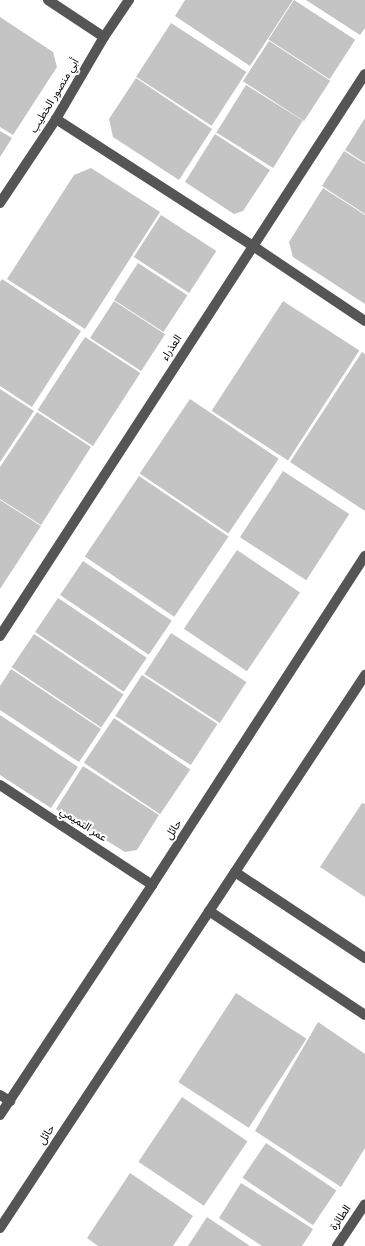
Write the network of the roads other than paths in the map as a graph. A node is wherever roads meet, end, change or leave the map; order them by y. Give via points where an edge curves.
1 (48, 0) edge
2 (129, 0) edge
3 (104, 37) junction
4 (365, 74) edge
5 (56, 119) junction
6 (0, 203) edge
7 (253, 246) junction
8 (365, 321) edge
9 (365, 556) edge
10 (0, 636) edge
11 (365, 675) edge
12 (0, 785) edge
13 (235, 872) junction
14 (152, 885) junction
15 (209, 911) junction
16 (365, 958) edge
17 (365, 1015) edge
18 (0, 1095) edge
19 (10, 1101) junction
20 (0, 1115) edge
21 (365, 1204) edge
22 (0, 1228) edge
23 (337, 1246) edge

1 - 3 street
2 - 3 street, أبي منصور الخطيب
3 - 5 street, أبي منصور الخطيب
4 - 7 street, العذراء
5 - 6 street, أبي منصور الخطيب
5 - 7 street
7 - 8 street
7 - 10 street, العذراء
9 - 14 street, حائل
11 - 13 street, حائل
12 - 14 street, عمر التميمي
13 - 15 street, حائل
13 - 16 street
14 - 19 street, حائل
15 - 17 street
15 - 22 street, حائل
18 - 19 street
19 - 20 street, حائل
21 - 23 street, الطائرة

